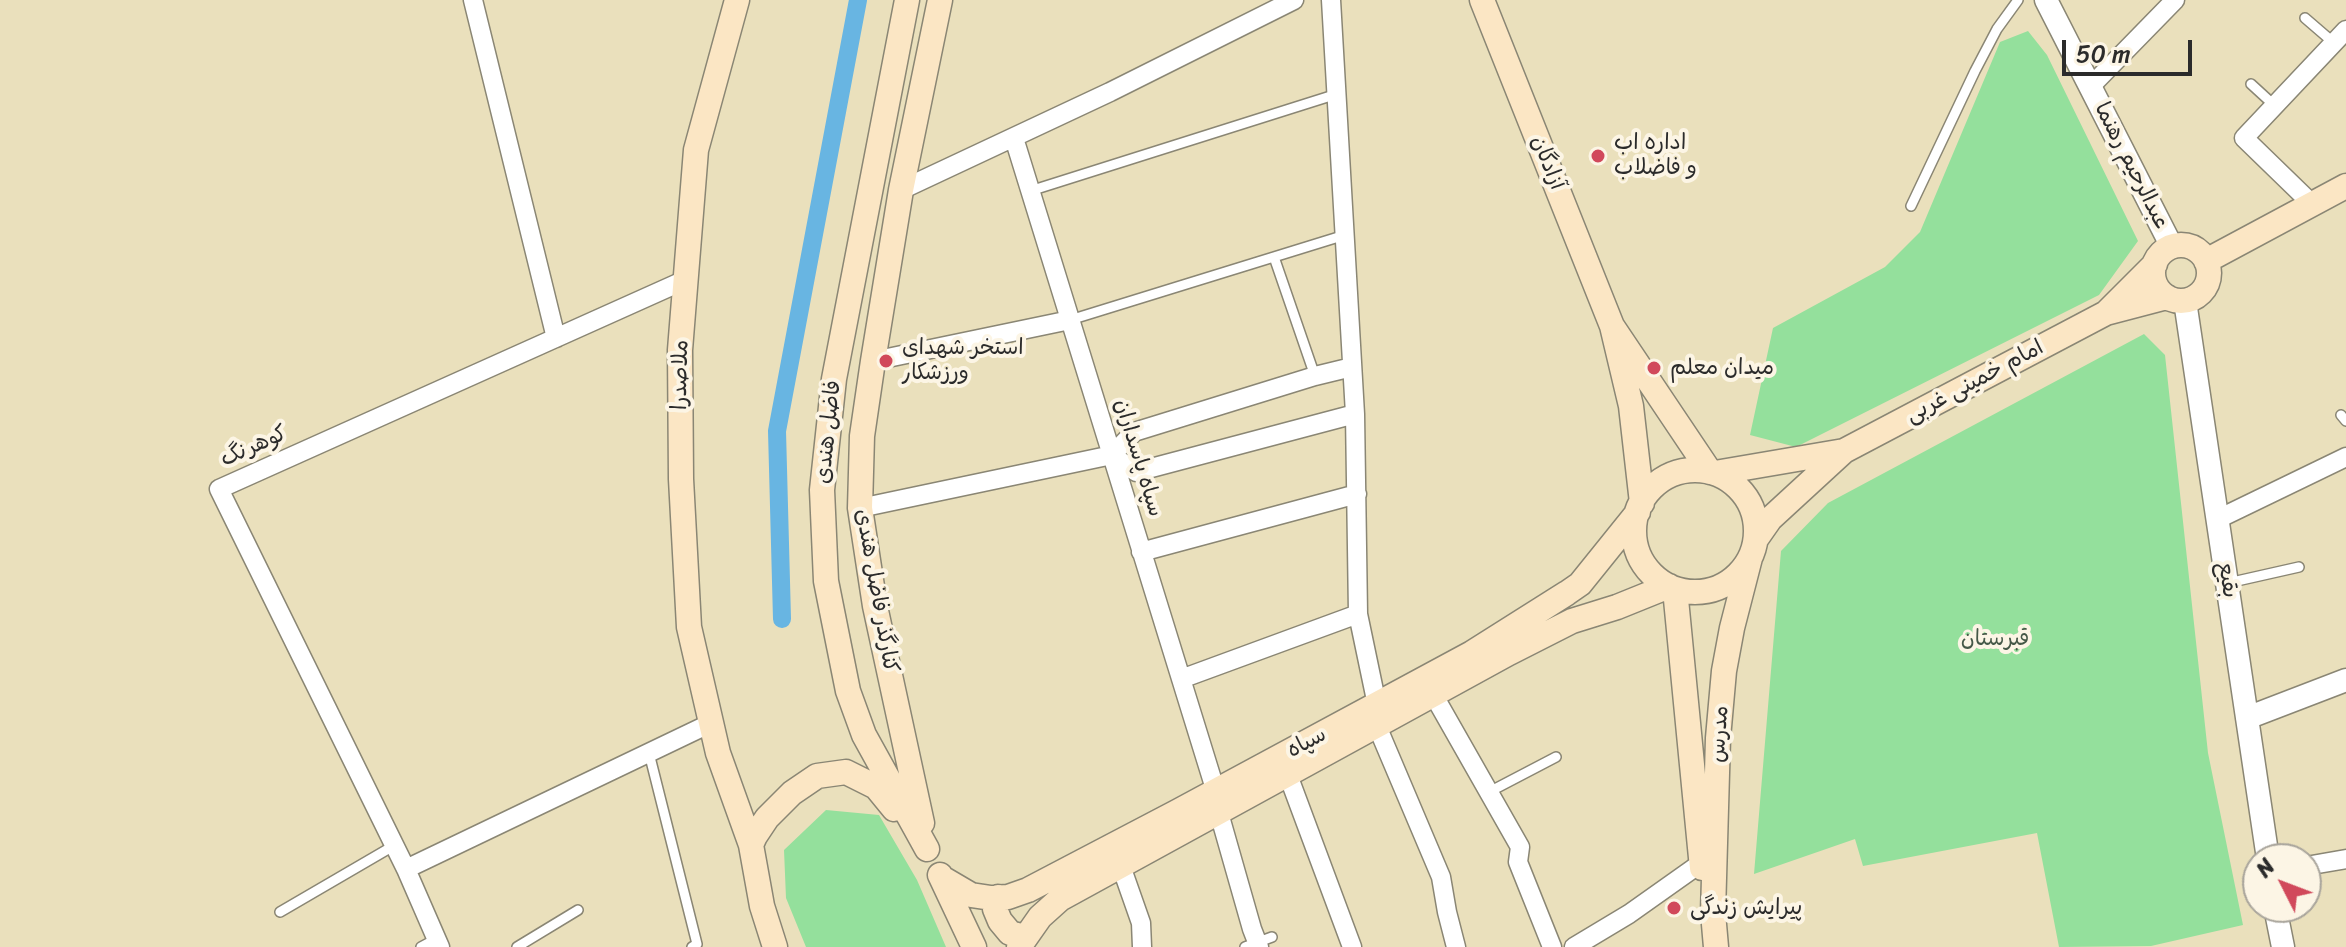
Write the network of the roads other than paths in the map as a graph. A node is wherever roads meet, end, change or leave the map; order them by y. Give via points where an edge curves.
1 (473, 0) edge
2 (737, 0) edge
3 (907, 0) edge
4 (940, 0) edge
5 (1294, 0) edge
6 (1331, 0) edge
7 (1482, 0) edge
8 (2018, 0) edge
9 (2175, 0) edge
10 (2055, 5) edge
11 (2305, 18) dead end
12 (2340, 36) edge
13 (2251, 84) dead end
14 (2090, 87) junction
15 (1337, 94) junction
16 (2275, 106) junction
17 (1014, 138) junction
18 (2346, 186) edge
19 (901, 190) junction
20 (1030, 191) junction
21 (2312, 204) junction
22 (1911, 206) dead end
23 (1345, 235) junction
24 (2164, 255) junction
25 (1274, 257) junction
26 (2206, 261) junction
27 (685, 280) junction
28 (2176, 299) junction
29 (2106, 313) junction
30 (1070, 320) junction
31 (1612, 326) junction
32 (556, 338) junction
33 (873, 361) junction
34 (1352, 367) junction
35 (1315, 376) junction
36 (1355, 414) junction
37 (1844, 451) junction
38 (1112, 455) junction
39 (2346, 457) edge
40 (1713, 473) junction
41 (1357, 494) junction
42 (860, 508) junction
43 (1640, 508) junction
44 (2218, 519) junction
45 (1753, 549) junction
46 (1141, 552) junction
47 (2299, 567) dead end
48 (2227, 583) junction
49 (1672, 588) junction
50 (1358, 614) junction
51 (1181, 679) junction
52 (2346, 680) edge
53 (1433, 694) junction
54 (1377, 715) junction
55 (2247, 718) junction
56 (711, 723) junction
57 (649, 753) junction
58 (1556, 757) dead end
59 (1288, 775) junction
60 (1489, 792) junction
61 (1217, 802) junction
62 (2266, 843) edge
63 (395, 845) junction
64 (751, 845) junction
65 (927, 849) junction
66 (2346, 859) edge
67 (1701, 863) junction
68 (2322, 863) edge
69 (1121, 866) junction
70 (406, 869) junction
71 (942, 878) junction
72 (998, 897) junction
73 (578, 910) dead end
74 (280, 912) dead end
75 (1713, 913) junction
76 (2278, 923) edge
77 (1022, 942) edge
78 (432, 944) edge
79 (1258, 944) edge
80 (517, 947) edge
81 (692, 947) edge
82 (775, 947) edge
83 (974, 947) edge
84 (1142, 947) edge
85 (1352, 947) edge
86 (1456, 947) edge
87 (1552, 947) edge
88 (1574, 947) edge
89 (1716, 947) edge
90 (2283, 947) edge

1 - 32 street
2 - 27 main road, ملاصدرا via 696,150
3 - 65 main road, فاضل هندی via 834,379 822,490 826,581 848,691 864,735
4 - 19 main road, کنارگذر فاضل هندی
5 - 17 street
6 - 15 street
7 - 31 main road, آزادگان
8 - 22 lane via 1975,71
9 - 14 street
10 - 14 street, عبدالرحیم رهنما
11 - 12 lane
12 - 16 street
13 - 16 lane
14 - 24 street, عبدالرحیم رهنما
15 - 20 lane
15 - 23 street
16 - 21 street via 2244,138
17 - 19 street
17 - 20 street, سپاه پاسداران
18 - 21 main road
19 - 33 main road, کنارگذر فاضل هندی
20 - 30 street, سپاه پاسداران
21 - 26 main road
23 - 25 lane
23 - 34 street
24 - 26 main road via 2184,245
24 - 28 main road via 2153,273 2155,283
24 - 29 main road, امام خمینی غربی
25 - 30 lane
25 - 35 lane
26 - 28 main road via 2206,285 2194,298
27 - 32 street, کوهرنگ
27 - 56 main road, ملاصدرا via 681,479 689,627
28 - 29 main road, امام خمینی غربی
28 - 44 street, بقیع
29 - 37 main road, امام خمینی غربی
30 - 33 street
30 - 38 street, سپاه پاسداران
31 - 40 main road
31 - 43 main road via 1631,406
32 - 63 street, کوهرنگ via 219,489
33 - 42 main road, کنارگذر فاضل هندی via 862,436
34 - 35 street
34 - 36 street
35 - 38 street via 1134,432
36 - 38 street via 1136,472
36 - 41 street
37 - 40 main road, امام خمینی غربی
37 - 45 main road, امام خمینی غربی via 1770,519
38 - 42 street
38 - 46 street, سپاه پاسداران
39 - 44 street
40 - 43 main road via 1670,475
40 - 45 main road via 1729,480 1749,501 1756,519
41 - 46 street
41 - 50 street
42 - 65 main road, کنارگذر فاضل هندی via 875,606
43 - 49 main road via 1634,526 1640,558
43 - 54 main road, سپاه via 1580,584
44 - 48 street, بقیع
45 - 49 main road via 1739,574 1723,586 1704,592
45 - 75 main road, مدرس via 1724,671
46 - 51 street, سپاه پاسداران
47 - 48 lane
48 - 55 street, بقیع
49 - 53 main road, سپاه via 1572,621
49 - 67 main road, مدرس
50 - 51 street
50 - 54 street
51 - 61 street, سپاه پاسداران
52 - 55 street
53 - 54 main road, سپاه
53 - 60 street
54 - 59 main road, سپاه
54 - 61 main road, سپاه
54 - 86 street via 1441,877
55 - 62 street, بقیع
56 - 57 street
56 - 64 main road, ملاصدرا
57 - 70 street
57 - 81 lane via 697,944
58 - 60 lane
59 - 61 main road, سپاه
59 - 85 street
60 - 87 street via 1520,847 1518,862
61 - 69 main road, سپاه
61 - 72 main road, سپاه via 1028,890
61 - 79 street, سپاه پاسداران
63 - 70 street, کوهرنگ
63 - 74 lane
64 - 65 main road via 767,818 792,793 817,776 846,772 876,787
64 - 82 main road, ملاصدرا
65 - 71 main road
66 - 68 street
67 - 75 main road, مدرس
67 - 88 street
69 - 77 main road, سپاه via 1060,899
69 - 84 street via 1141,923
70 - 78 street, کوهرنگ
71 - 72 main road, سپاه via 971,895
71 - 83 main road
72 - 77 main road via 1000,921
73 - 80 lane
75 - 89 main road, مدرس
76 - 90 street

